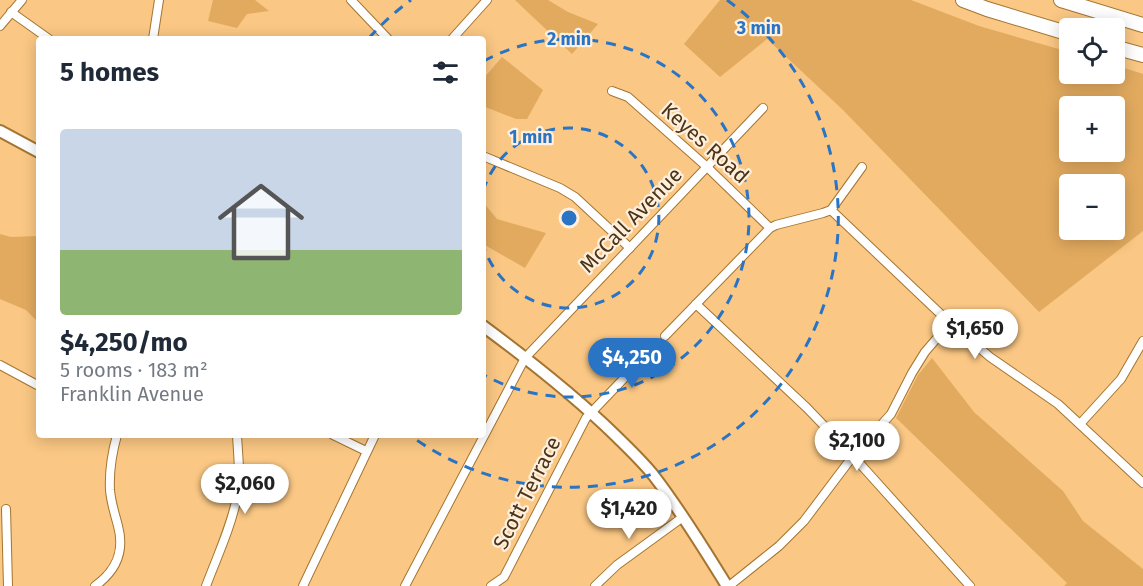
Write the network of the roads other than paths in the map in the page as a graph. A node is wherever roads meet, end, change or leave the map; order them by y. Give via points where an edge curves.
1 (22, 0) edge
2 (159, 0) edge
3 (351, 0) edge
4 (487, 0) edge
5 (963, 0) edge
6 (1061, 0) edge
7 (11, 12) junction
8 (1143, 25) edge
9 (0, 26) edge
10 (1059, 31) edge
11 (45, 36) edge
12 (153, 36) edge
13 (385, 36) edge
14 (455, 36) edge
15 (1125, 50) edge
16 (1143, 55) edge
17 (612, 91) dead end
18 (763, 108) dead end
19 (0, 131) edge
20 (36, 150) edge
21 (486, 157) edge
22 (707, 167) junction
23 (862, 167) dead end
24 (831, 210) junction
25 (770, 228) junction
26 (630, 248) junction
27 (696, 304) junction
28 (950, 323) junction
29 (486, 328) edge
30 (665, 336) dead end
31 (1143, 341) edge
32 (653, 348) dead end
33 (525, 358) junction
34 (0, 365) edge
35 (36, 384) edge
36 (593, 413) junction
37 (1080, 424) junction
38 (486, 432) edge
39 (116, 438) edge
40 (237, 438) edge
41 (339, 438) edge
42 (373, 438) edge
43 (483, 438) edge
44 (366, 451) junction
45 (854, 456) junction
46 (1143, 483) edge
47 (6, 509) dead end
48 (683, 517) junction
49 (8, 586) edge
50 (95, 586) edge
51 (206, 586) edge
52 (303, 586) edge
53 (405, 586) edge
54 (490, 586) edge
55 (595, 586) edge
56 (728, 586) edge
57 (970, 586) edge

1 - 7 street
2 - 12 street
3 - 13 street
4 - 14 street
5 - 10 highway
6 - 8 highway
7 - 9 street
7 - 11 street
15 - 16 highway
17 - 22 street, Keyes Road via 628,97
18 - 22 street, McCall Avenue
19 - 20 street
21 - 26 street via 575,197
22 - 25 street, Keyes Road
22 - 26 street, McCall Avenue
23 - 24 street
24 - 25 street
24 - 28 street
25 - 27 street
26 - 33 street, McCall Avenue
27 - 30 street
27 - 45 street
28 - 37 street
28 - 45 street via 925,352 891,414
29 - 33 street
31 - 37 street via 1121,379
32 - 36 street, Scott Terrace
33 - 36 street
33 - 38 street, McCall Avenue
34 - 35 street
36 - 48 street via 653,475
36 - 54 street, Scott Terrace via 586,418 504,577
37 - 46 street
39 - 50 street via 110,488 119,527 120,554 113,568
40 - 51 street via 237,496
41 - 44 street
42 - 44 street
43 - 53 street, McCall Avenue
44 - 52 street
45 - 56 street via 804,521
45 - 57 street
47 - 49 street
48 - 55 street
48 - 56 street

